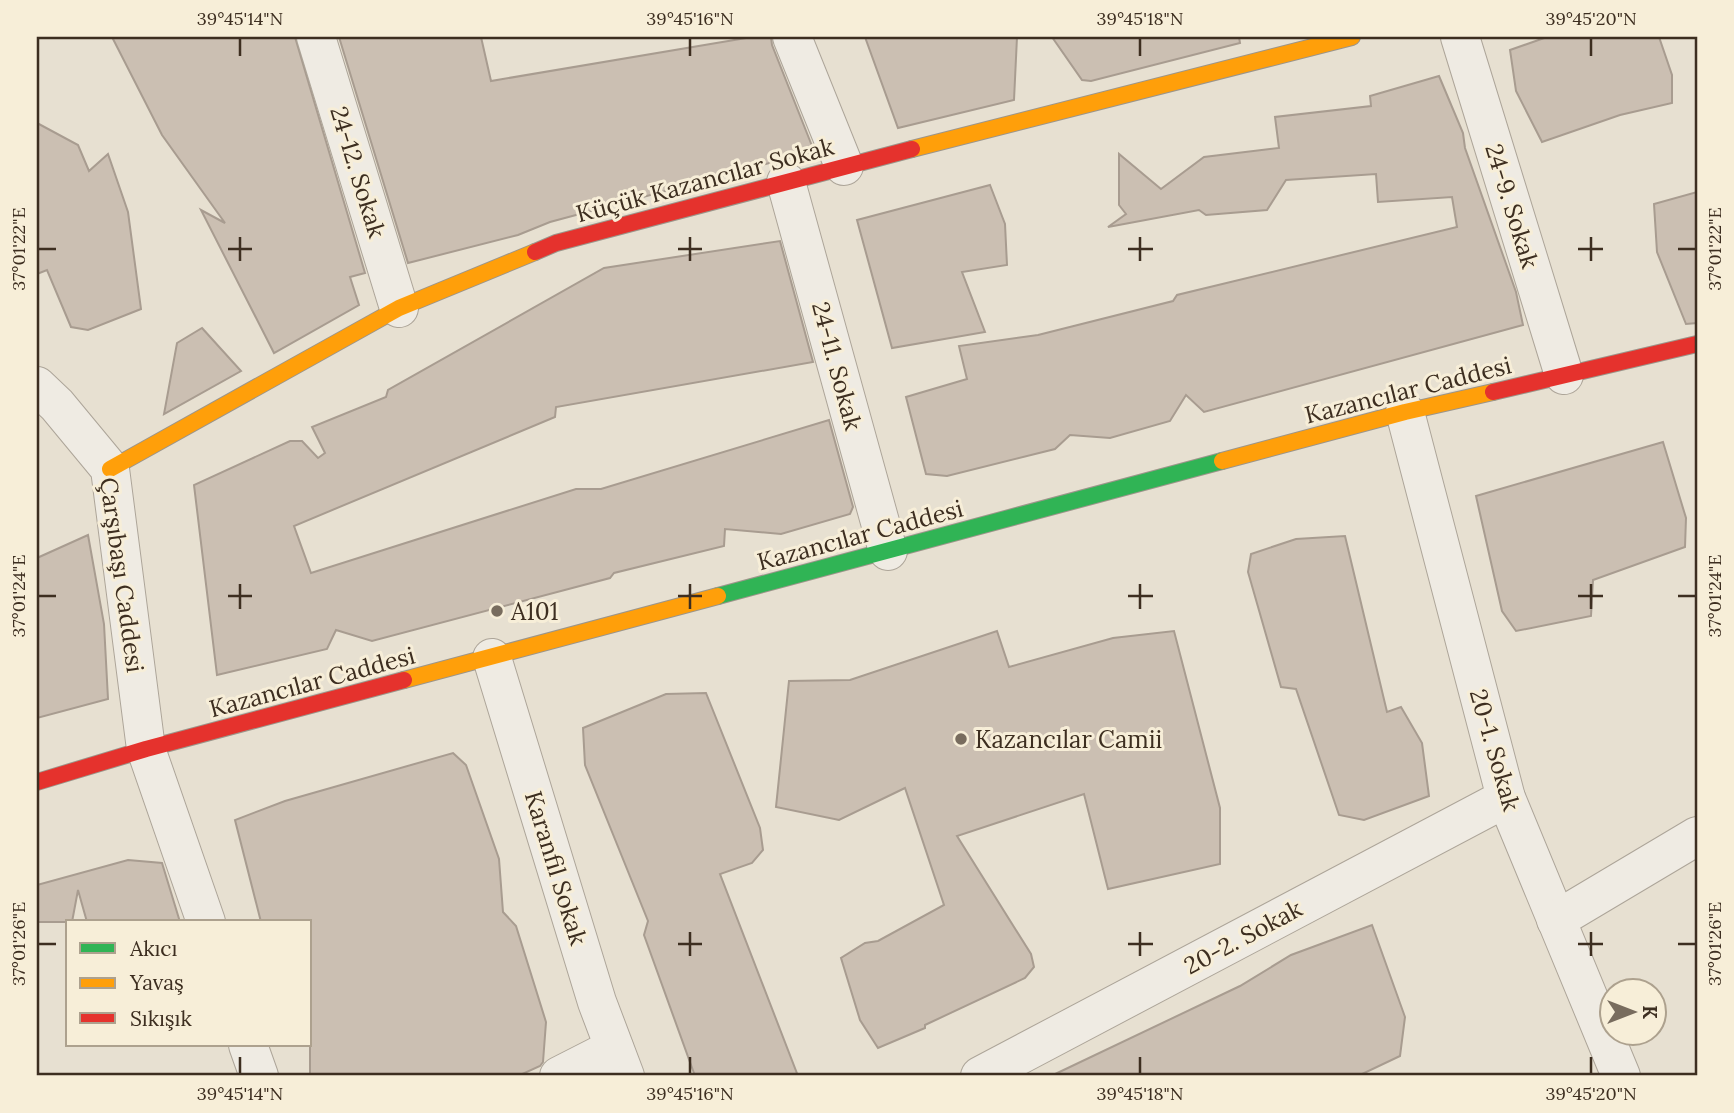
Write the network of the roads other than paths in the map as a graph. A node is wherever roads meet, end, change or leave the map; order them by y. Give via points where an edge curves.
1 (316, 37) edge
2 (792, 37) edge
3 (1460, 37) edge
4 (1333, 39) edge
5 (844, 166) junction
6 (786, 182) junction
7 (399, 308) junction
8 (1697, 344) edge
9 (1564, 376) junction
10 (37, 386) edge
11 (1405, 412) junction
12 (110, 469) junction
13 (888, 551) junction
14 (492, 657) junction
15 (146, 749) junction
16 (37, 782) edge
17 (1506, 798) junction
18 (1697, 836) edge
19 (205, 920) edge
20 (1556, 920) junction
21 (248, 1046) edge
22 (620, 1062) edge
23 (259, 1076) edge
24 (559, 1076) edge
25 (979, 1076) edge
26 (1622, 1076) edge

1 - 7 street, 24-12. Sokak
2 - 5 street
3 - 9 street, 24-9. Sokak
4 - 5 main road, Küçük Kazancılar Sokak
5 - 6 main road, Küçük Kazancılar Sokak
6 - 7 main road, Küçük Kazancılar Sokak via 556,243
6 - 13 street, 24-11. Sokak
7 - 12 main road, Küçük Kazancılar Sokak
8 - 9 main road, Kazancılar Caddesi
9 - 11 main road, Kazancılar Caddesi
10 - 12 street, Çarşıbaşı Caddesi
11 - 13 main road, Kazancılar Caddesi
11 - 17 street, 20-1. Sokak
12 - 15 street, Çarşıbaşı Caddesi
13 - 14 main road, Kazancılar Caddesi
14 - 15 main road, Kazancılar Caddesi
14 - 22 street, Karanfil Sokak via 597,1002
15 - 16 main road, Kazancılar Caddesi
15 - 19 street, Çarşıbaşı Caddesi
17 - 20 street, 20-1. Sokak
17 - 25 street, 20-2. Sokak
18 - 20 street
20 - 26 street, 20-1. Sokak
21 - 23 street
22 - 24 street

